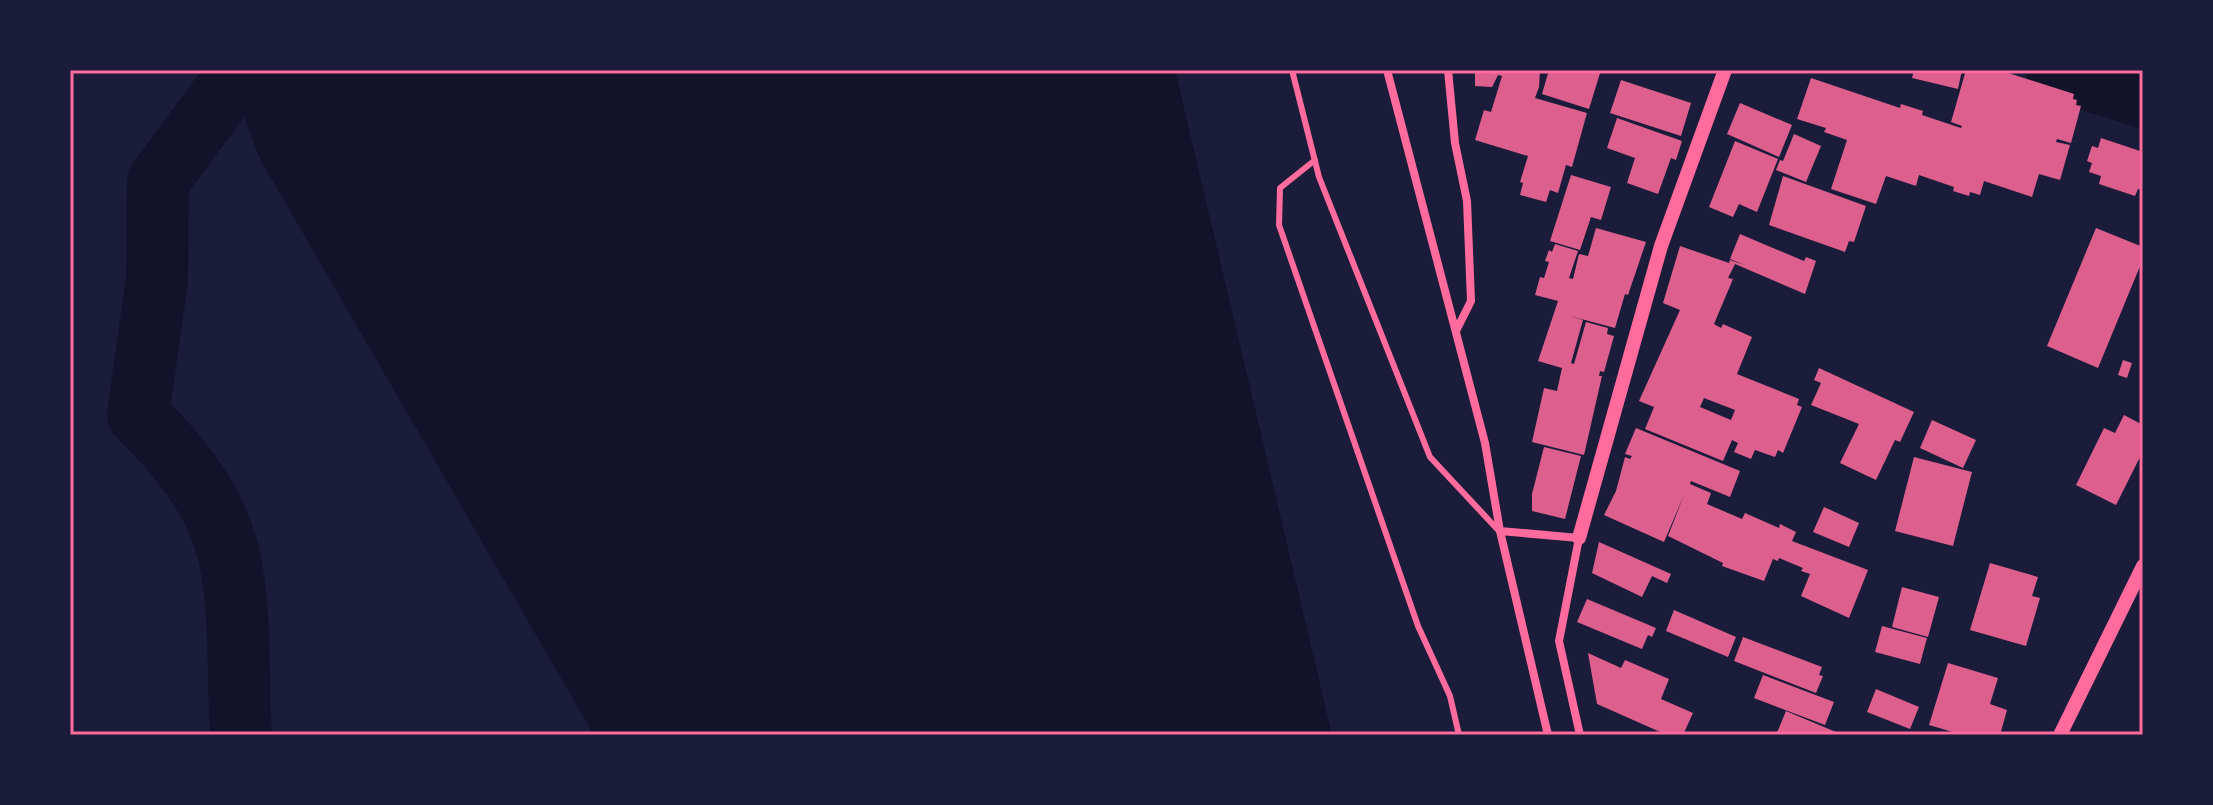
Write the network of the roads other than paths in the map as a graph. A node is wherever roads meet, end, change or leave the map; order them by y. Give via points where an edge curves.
1 (1292, 70) edge
2 (1387, 70) edge
3 (1448, 70) edge
4 (1725, 70) edge
5 (1315, 160) junction
6 (1456, 331) junction
7 (1500, 531) junction
8 (1579, 538) junction
9 (2143, 566) edge
10 (1459, 735) edge
11 (1548, 735) edge
12 (1580, 735) edge
13 (2060, 735) edge

1 - 5 lane
2 - 6 street
3 - 6 street via 1467,201 1471,301
4 - 8 street via 1661,246
5 - 7 lane via 1430,457
5 - 10 lane via 1280,188 1279,225 1418,626 1450,696
6 - 7 street via 1485,443
7 - 8 street
7 - 11 street
8 - 12 street via 1559,641
9 - 13 street

